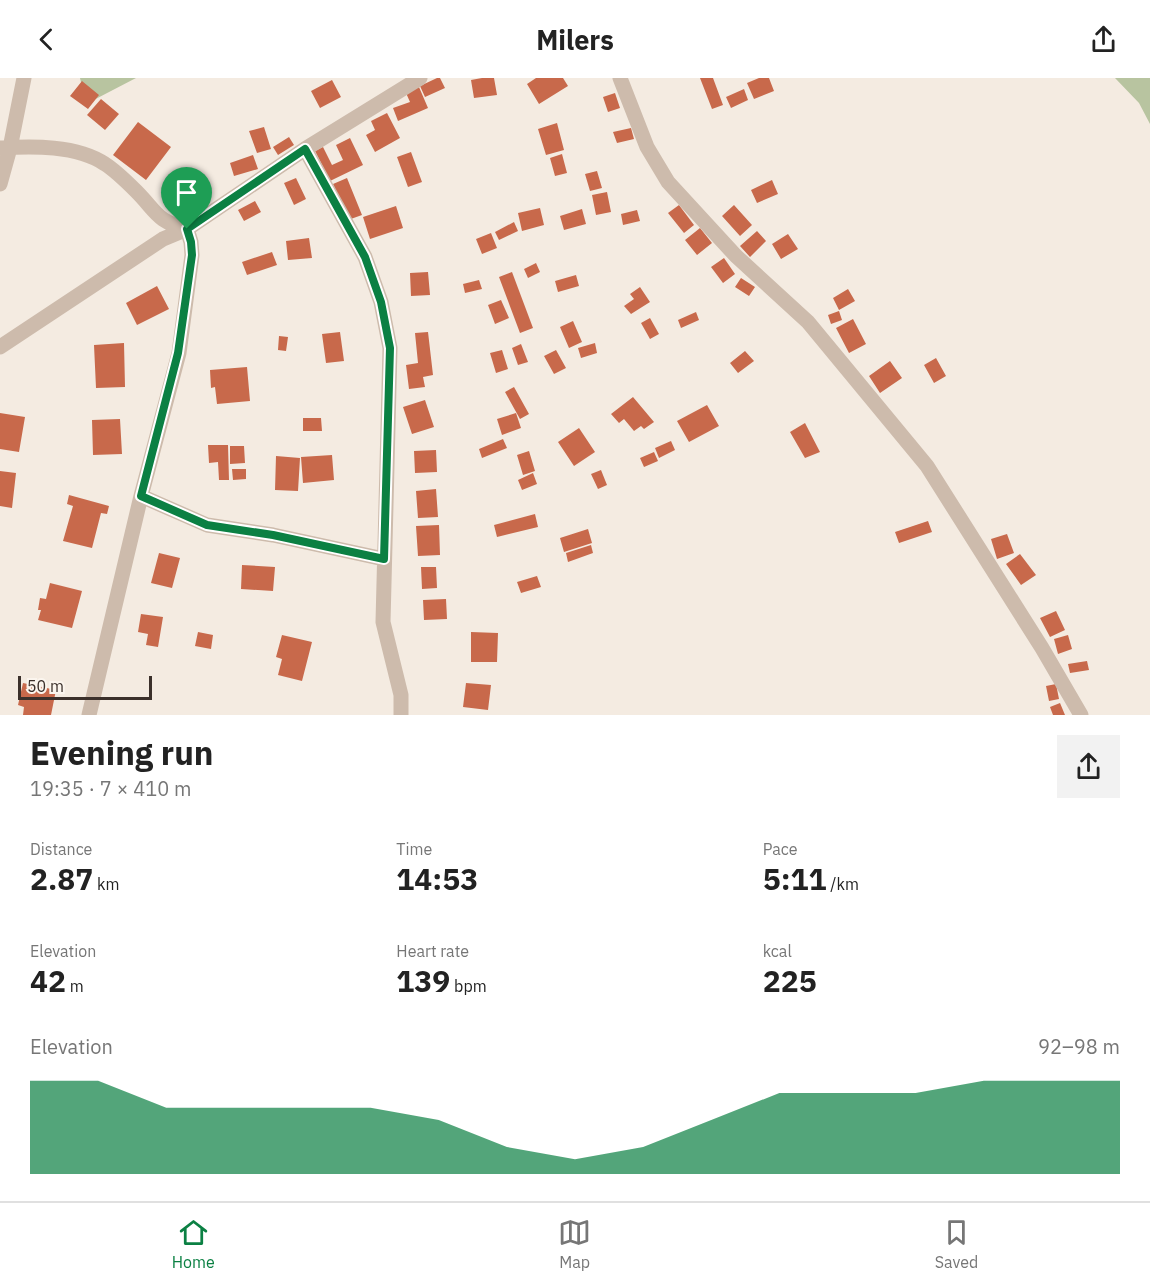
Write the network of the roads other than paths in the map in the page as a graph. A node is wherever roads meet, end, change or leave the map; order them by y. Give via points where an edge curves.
1 (24, 78) edge
2 (420, 78) edge
3 (620, 78) edge
4 (5, 148) edge
5 (305, 149) junction
6 (0, 184) edge
7 (187, 229) junction
8 (0, 347) edge
9 (141, 496) junction
10 (384, 559) junction
11 (89, 715) edge
12 (401, 715) edge
13 (1081, 715) edge

1 - 4 street
2 - 5 street
3 - 13 street via 647,147 668,182 736,256 808,322 927,466
4 - 6 street
4 - 7 street via 79,153 104,163 159,217
5 - 7 street
5 - 10 street via 365,257 381,302 390,348
7 - 8 street via 164,239
7 - 9 street via 192,255 178,353
9 - 10 street via 207,525
9 - 11 street
10 - 12 street via 383,622 401,695

